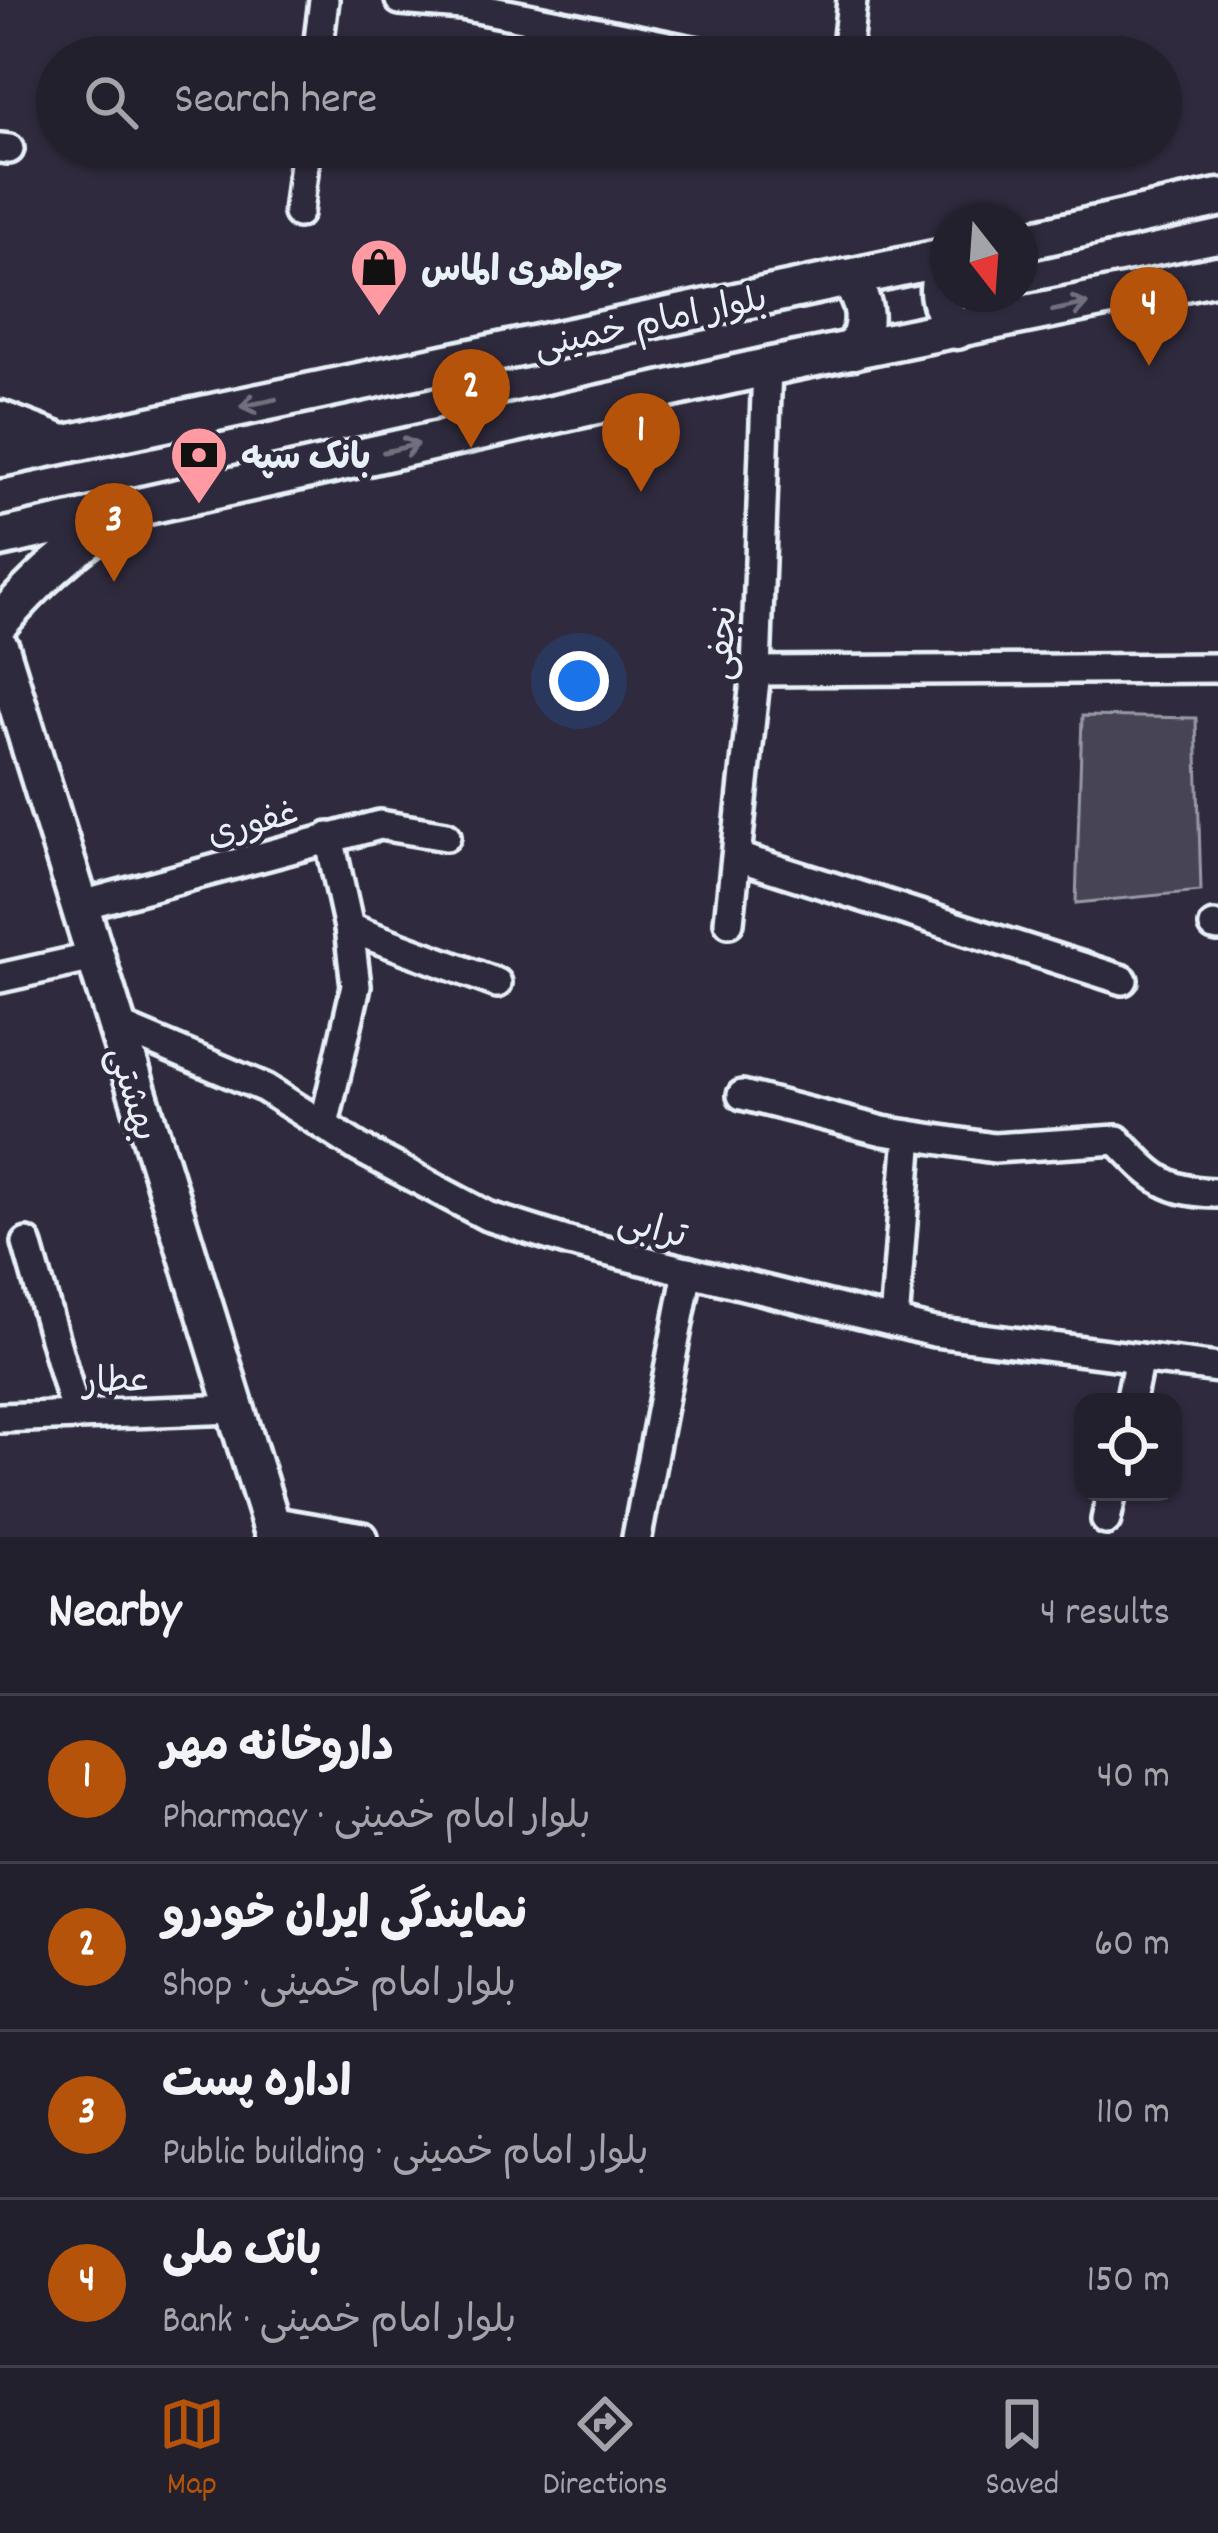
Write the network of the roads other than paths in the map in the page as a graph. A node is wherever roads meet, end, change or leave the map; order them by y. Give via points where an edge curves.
1 (324, 0) edge
2 (400, 0) edge
3 (852, 0) edge
4 (462, 2) edge
5 (320, 36) edge
6 (623, 36) edge
7 (848, 36) edge
8 (303, 168) edge
9 (1218, 198) edge
10 (298, 213) dead end
11 (1038, 238) edge
12 (930, 262) edge
13 (1218, 275) edge
14 (847, 278) junction
15 (946, 312) edge
16 (957, 330) junction
17 (854, 350) junction
18 (767, 367) junction
19 (0, 420) edge
20 (63, 444) junction
21 (0, 458) edge
22 (140, 507) junction
23 (0, 538) edge
24 (0, 622) edge
25 (0, 648) edge
26 (1218, 668) edge
27 (756, 671) junction
28 (446, 836) dead end
29 (329, 837) junction
30 (738, 857) junction
31 (78, 906) junction
32 (729, 922) dead end
33 (350, 928) junction
34 (94, 957) junction
35 (0, 978) edge
36 (1123, 980) dead end
37 (496, 983) dead end
38 (114, 1024) junction
39 (742, 1095) dead end
40 (324, 1125) junction
41 (909, 1135) junction
42 (1218, 1193) edge
43 (27, 1243) dead end
44 (688, 1271) junction
45 (894, 1322) junction
46 (1139, 1358) junction
47 (1218, 1368) edge
48 (1132, 1393) edge
49 (235, 1409) junction
50 (76, 1415) junction
51 (0, 1418) edge
52 (273, 1529) edge
53 (363, 1537) edge
54 (637, 1537) edge

1 - 5 street
2 - 4 street
3 - 7 street
4 - 6 street
8 - 10 street
9 - 11 main road
12 - 14 main road, بلوار امام خمینی
16 -> 13 main road, بلوار امام خمینی
14 - 17 main road via 865,321
14 -> 20 main road, بلوار امام خمینی
15 - 16 main road
16 - 17 main road, بلوار امام خمینی
17 - 18 main road, بلوار امام خمینی
22 -> 18 main road, بلوار امام خمینی
18 - 27 street, نجفی
19 - 20 main road
20 - 21 main road, بلوار امام خمینی
22 - 23 main road, بلوار امام خمینی
22 - 24 main road via 74,547
25 - 31 main road, بهشتی
26 - 27 street
27 - 30 street, نجفی
28 - 29 street, غفوری via 380,825
29 - 31 street, غفوری
29 - 33 street
30 - 32 street, نجفی
30 - 36 street
31 - 34 main road, بهشتی
33 - 37 street
33 - 40 street via 356,986
34 - 35 street
34 - 38 main road, بهشتی
38 - 40 street, ترابی via 265,1088
38 - 49 main road, بهشتی
39 - 41 street
40 - 44 street, ترابی via 487,1216
41 - 42 street via 994,1148 1117,1140 1154,1178 1183,1193
41 - 45 street
43 - 50 street
44 - 45 street, ترابی
44 - 54 street
45 - 46 street, ترابی
46 - 47 street, ترابی
46 - 48 street
49 - 50 street, عطار
49 - 52 main road, بهشتی
50 - 51 street, عطار
52 - 53 street

